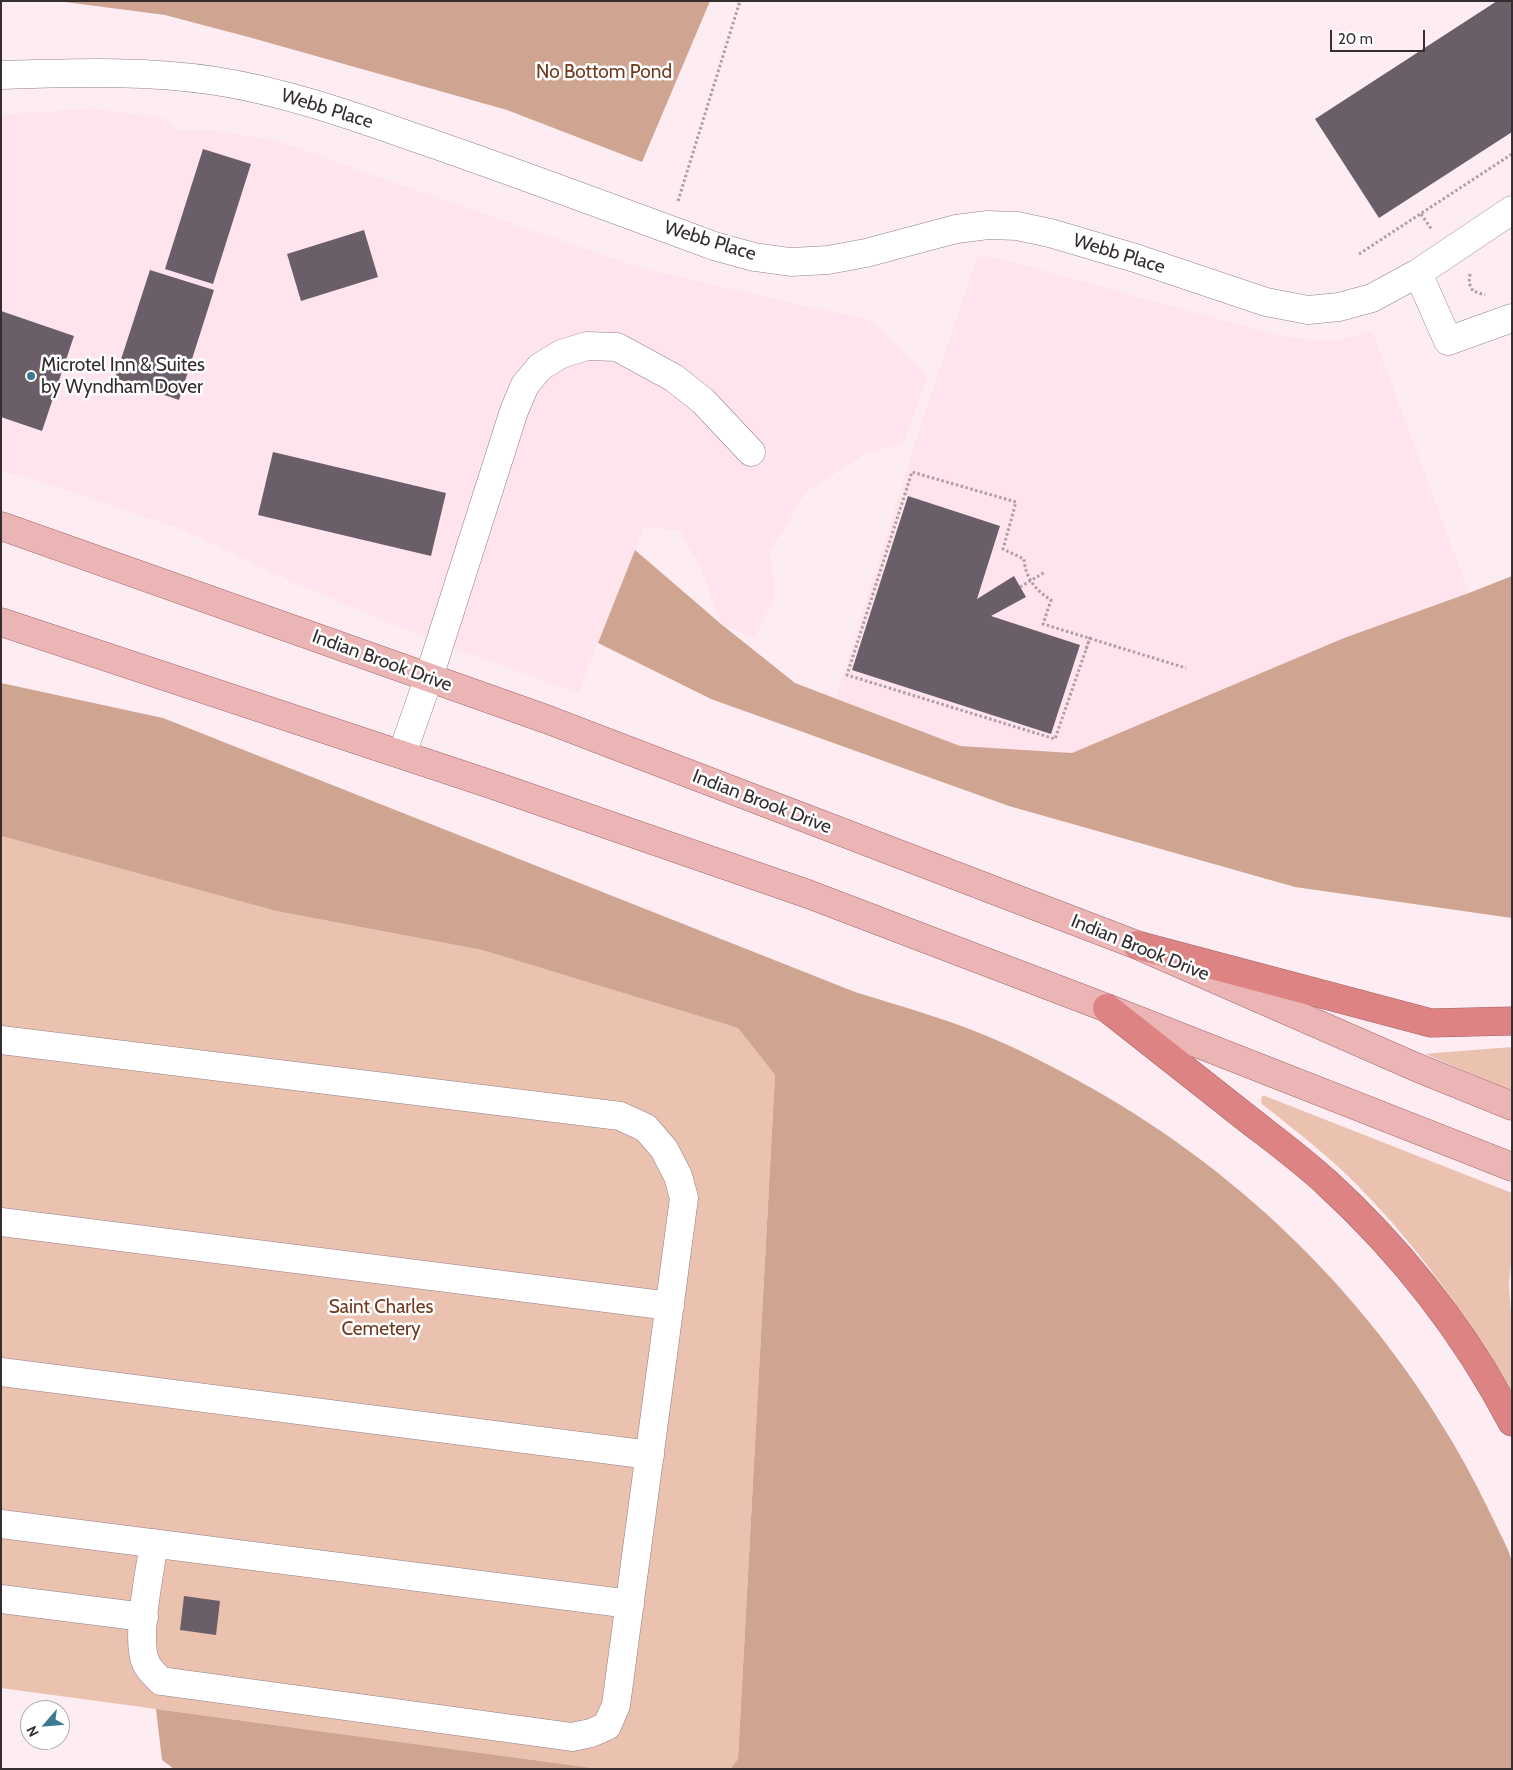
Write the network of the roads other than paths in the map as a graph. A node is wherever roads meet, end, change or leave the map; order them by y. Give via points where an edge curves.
1 (1, 76) edge
2 (1512, 210) edge
3 (1418, 273) junction
4 (1512, 318) edge
5 (751, 452) dead end
6 (1, 526) edge
7 (1, 622) edge
8 (429, 677) junction
9 (402, 754) junction
10 (1138, 945) junction
11 (1107, 1008) junction
12 (1512, 1021) edge
13 (1, 1040) edge
14 (1512, 1106) edge
15 (1512, 1166) edge
16 (1, 1222) edge
17 (670, 1306) junction
18 (1, 1372) edge
19 (1512, 1422) edge
20 (650, 1455) junction
21 (1, 1524) edge
22 (154, 1544) junction
23 (1, 1599) edge
24 (630, 1604) junction
25 (144, 1617) junction

1 - 3 street, Webb Place via 130,73 215,81 269,91 475,158 754,257 792,262 828,260 956,229 1017,226 1050,232 1266,302 1308,310 1339,307 1372,298
2 - 3 street, Webb Place
3 - 4 street via 1448,341
5 - 8 street via 703,401 674,378 617,347 587,346 561,354 540,367 524,385 514,411
6 - 8 main road, Indian Brook Drive
7 - 9 main road
8 - 9 street
8 - 10 main road, Indian Brook Drive
9 - 11 main road via 799,891
10 - 12 highway via 1431,1023
10 - 14 main road, Indian Brook Drive
11 - 15 main road
11 - 19 highway via 1285,1146 1367,1221 1439,1306 1471,1352
13 - 17 street via 620,1116 646,1128 664,1149 678,1176 684,1198
16 - 17 street
17 - 20 street
18 - 20 street
20 - 24 street
21 - 22 street
22 - 24 street
22 - 25 street
23 - 25 street
24 - 25 street via 616,1705 607,1726 572,1737 161,1681 147,1664 142,1648

